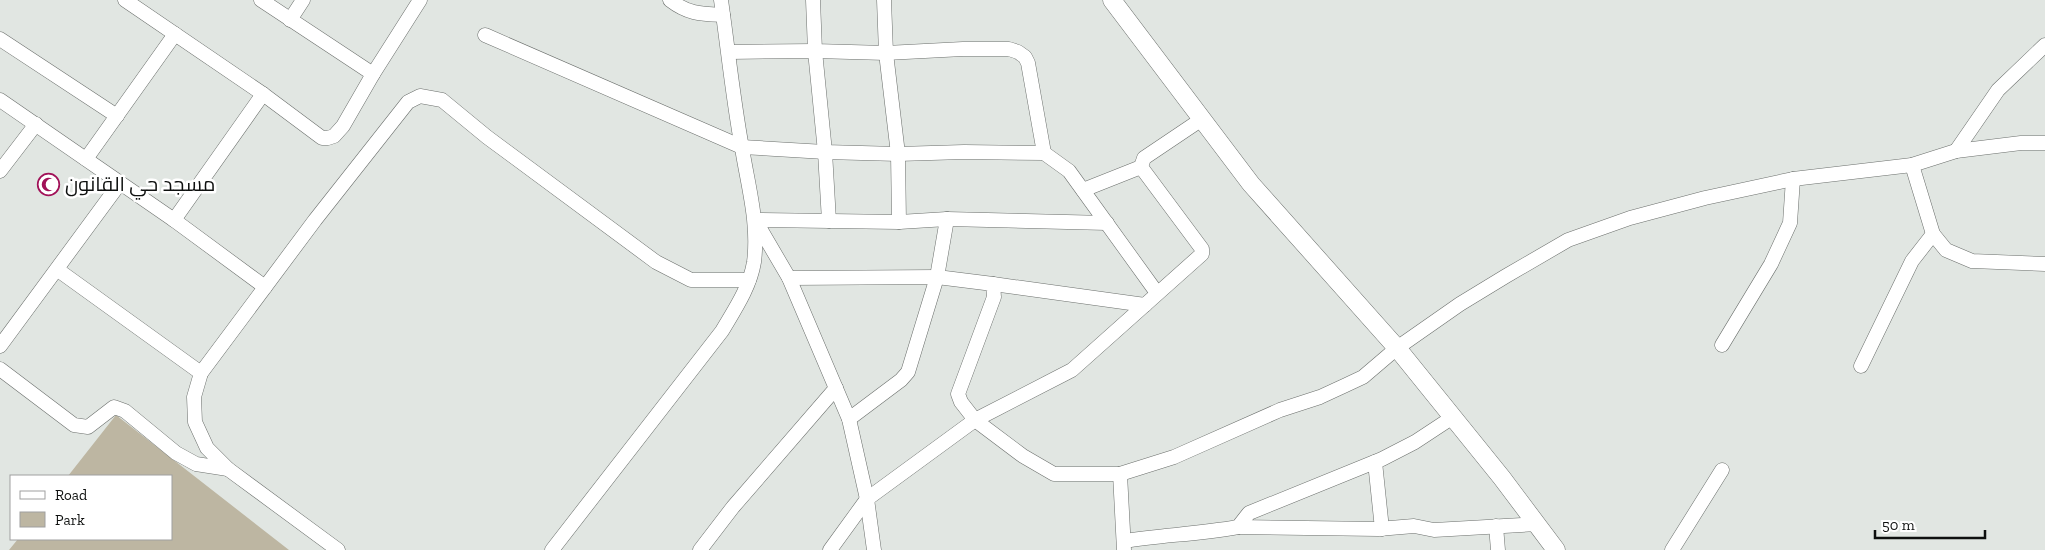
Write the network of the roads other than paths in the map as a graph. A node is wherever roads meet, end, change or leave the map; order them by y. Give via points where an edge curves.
1 (125, 0) edge
2 (261, 0) edge
3 (303, 0) edge
4 (420, 0) edge
5 (670, 0) edge
6 (721, 0) edge
7 (813, 0) edge
8 (884, 0) edge
9 (1112, 0) edge
10 (723, 15) junction
11 (290, 20) junction
12 (175, 34) junction
13 (485, 35) dead end
14 (0, 39) edge
15 (2045, 45) edge
16 (815, 51) junction
17 (728, 52) junction
18 (886, 53) junction
19 (373, 74) junction
20 (263, 94) junction
21 (0, 100) edge
22 (117, 116) junction
23 (1202, 120) junction
24 (36, 124) junction
25 (2045, 143) edge
26 (742, 147) junction
27 (1956, 150) junction
28 (825, 152) junction
29 (1044, 153) junction
30 (898, 154) junction
31 (86, 159) junction
32 (1912, 166) junction
33 (1141, 167) junction
34 (0, 170) edge
35 (1793, 179) junction
36 (120, 183) junction
37 (1083, 190) junction
38 (947, 219) junction
39 (174, 220) junction
40 (756, 220) junction
41 (829, 221) junction
42 (899, 222) junction
43 (1107, 224) junction
44 (1933, 234) junction
45 (2045, 264) edge
46 (58, 270) junction
47 (937, 277) junction
48 (789, 278) junction
49 (748, 280) junction
50 (993, 284) junction
51 (266, 287) junction
52 (1157, 293) junction
53 (1145, 305) junction
54 (1722, 345) dead end
55 (0, 346) edge
56 (1397, 348) junction
57 (1861, 366) dead end
58 (0, 369) edge
59 (201, 373) junction
60 (836, 388) junction
61 (1453, 418) junction
62 (849, 419) junction
63 (975, 420) junction
64 (1376, 462) junction
65 (228, 469) junction
66 (1722, 470) dead end
67 (1120, 474) junction
68 (867, 499) junction
69 (1537, 524) junction
70 (1496, 526) junction
71 (1238, 527) junction
72 (1382, 529) junction
73 (1124, 545) edge
74 (338, 550) edge
75 (552, 550) edge
76 (700, 550) edge
77 (830, 550) edge
78 (874, 550) edge
79 (1498, 550) edge
80 (1556, 550) edge
81 (1672, 550) edge

1 - 12 street
2 - 11 street
3 - 11 street
4 - 19 street
5 - 10 street via 694,13
6 - 10 street
7 - 16 street
8 - 18 street
9 - 23 street
10 - 17 street
11 - 19 street
12 - 20 street
12 - 22 street
13 - 26 street
14 - 22 street
15 - 27 street via 1998,90
16 - 17 street
16 - 18 street
16 - 28 street
17 - 26 street
18 - 29 street via 963,49 1009,49 1018,52 1028,63
18 - 30 street
19 - 20 street via 343,126 328,138 322,138
20 - 39 street
21 - 24 street
22 - 31 street
23 - 33 street via 1144,158
23 - 56 street via 1251,184
24 - 31 street
24 - 34 street
25 - 27 street
26 - 28 street
26 - 40 street
27 - 32 street
28 - 30 street
28 - 41 street
29 - 30 street
29 - 37 street via 1069,171
30 - 42 street
31 - 36 street
32 - 35 street
32 - 44 street
33 - 37 street
33 - 52 street via 1203,251
35 - 54 street via 1790,223 1771,264
35 - 56 street via 1630,218 1568,240 1460,304
36 - 39 street
36 - 46 street
37 - 43 street
38 - 42 street
38 - 43 street
38 - 47 street
39 - 51 street
40 - 41 street
40 - 48 street
40 - 49 street via 754,263
41 - 42 street
43 - 52 street
44 - 45 street via 1946,250 1972,261
44 - 57 street via 1912,261
46 - 55 street
46 - 59 street
47 - 48 street
47 - 50 street
47 - 62 street via 908,372
48 - 60 street
49 - 51 street via 690,280 656,262 442,100 420,96 408,102
49 - 75 street via 743,296 722,331
50 - 53 street
50 - 63 street via 994,297 958,394
51 - 59 street
52 - 53 street
53 - 63 street via 1072,370
56 - 61 street
56 - 67 street via 1363,377 1320,397 1280,410 1174,457
58 - 65 street via 74,425 88,428 114,407 196,464
59 - 65 street via 194,397 195,422 207,448
60 - 62 street
60 - 76 street
61 - 64 street
61 - 69 street
62 - 68 street
63 - 67 street via 1023,456 1054,474
63 - 68 street
64 - 71 street via 1250,513
64 - 72 street
65 - 74 street
66 - 81 street
67 - 73 street
68 - 77 street
68 - 78 street
69 - 70 street
69 - 80 street
70 - 72 street
70 - 79 street
71 - 72 street
71 - 73 street via 1160,535

